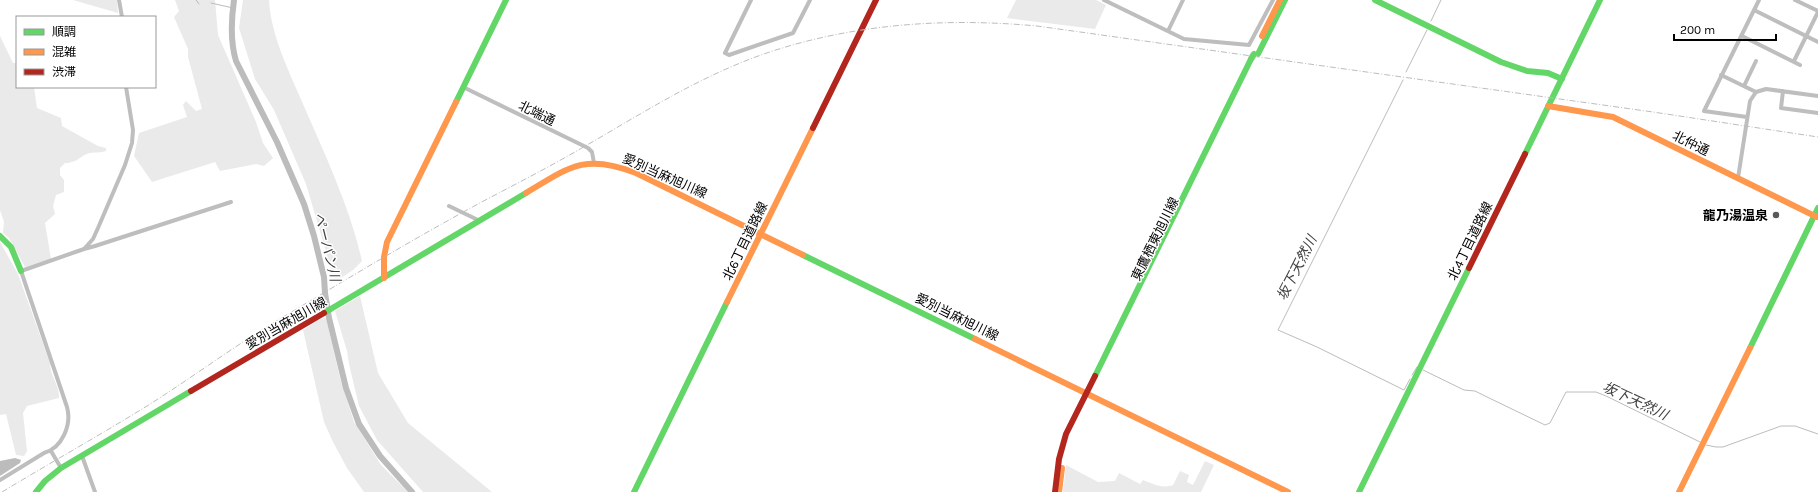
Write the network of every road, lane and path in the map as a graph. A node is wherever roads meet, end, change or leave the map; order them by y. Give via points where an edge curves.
1 (119, 0) edge
2 (506, 0) edge
3 (751, 0) edge
4 (810, 0) edge
5 (876, 0) edge
6 (1104, 0) edge
7 (1116, 0) edge
8 (1183, 0) edge
9 (1273, 0) edge
10 (1280, 0) edge
11 (1285, 0) edge
12 (1375, 0) edge
13 (1600, 0) edge
14 (1759, 0) edge
15 (1795, 0) edge
16 (1114, 5) junction
17 (1754, 10) junction
18 (1818, 12) edge
19 (122, 16) edge
20 (1168, 31) junction
21 (1742, 36) junction
22 (1806, 36) junction
23 (1818, 42) edge
24 (1254, 57) junction
25 (1756, 61) dead end
26 (1794, 61) junction
27 (1800, 65) dead end
28 (1721, 75) junction
29 (1562, 79) junction
30 (1744, 86) junction
31 (463, 87) junction
32 (126, 88) edge
33 (1756, 92) junction
34 (1783, 92) junction
35 (1818, 96) edge
36 (1548, 106) junction
37 (1818, 114) edge
38 (1747, 117) junction
39 (594, 163) junction
40 (1738, 178) junction
41 (230, 202) dead end
42 (449, 206) dead end
43 (1818, 208) edge
44 (1816, 217) edge
45 (478, 220) junction
46 (761, 233) junction
47 (0, 236) edge
48 (84, 249) junction
49 (21, 271) junction
50 (384, 278) junction
51 (1088, 394) junction
52 (51, 451) junction
53 (82, 456) junction
54 (61, 468) junction
55 (0, 480) edge
56 (36, 492) edge
57 (95, 492) edge
58 (634, 492) edge
59 (1055, 492) edge
60 (1060, 492) edge
61 (1288, 492) edge
62 (1359, 492) edge
63 (1679, 492) edge

1 - 19 street
2 - 31 street
3 - 4 street via 725,53 728,55 793,33
5 - 46 street, 北6丁目道路線
6 - 16 street
7 - 16 street
8 - 20 street
9 - 20 street via 1249,45 1184,39
10 - 24 street, 東鷹栖東旭川線
11 - 24 street, 東鷹栖東旭川線
12 - 29 street via 1515,68
13 - 29 street, 北4丁目道路線
14 - 17 street
15 - 18 street
16 - 20 street
17 - 21 street
17 - 22 street
18 - 22 street
21 - 26 street
21 - 28 street
22 - 23 street
22 - 26 street
24 - 51 street, 東鷹栖東旭川線
25 - 30 street
26 - 27 street
28 - 30 street
28 - 38 street via 1704,111
29 - 36 street, 北4丁目道路線
30 - 33 street
31 - 39 street, 北端通 via 588,148 592,152
31 - 50 street via 387,242
32 - 48 street via 133,130 131,152 93,239
33 - 34 street via 1766,89
33 - 38 street via 1750,101
34 - 35 street
34 - 37 street via 1781,108
36 - 40 street, 北仲通 via 1613,117
36 - 62 street, 北4丁目道路線
38 - 40 street
39 - 45 street, 愛別当麻旭川線 via 566,169
39 - 46 street, 愛別当麻旭川線 via 616,165 636,173
40 - 44 street, 北仲通
41 - 48 street
42 - 45 street
43 - 44 street
44 - 63 street
45 - 50 street, 愛別当麻旭川線
46 - 51 street, 愛別当麻旭川線
46 - 58 street, 北6丁目道路線
47 - 49 street via 14,250
48 - 49 street
49 - 52 street via 69,417 68,428
50 - 53 street, 愛別当麻旭川線
51 - 59 street, 東鷹栖東旭川線 via 1066,434
51 - 60 street, 東鷹栖東旭川線 via 1066,448
51 - 61 street, 愛別当麻旭川線
52 - 54 street
52 - 55 street
53 - 54 street, 愛別当麻旭川線
53 - 57 street
54 - 56 street, 愛別当麻旭川線

